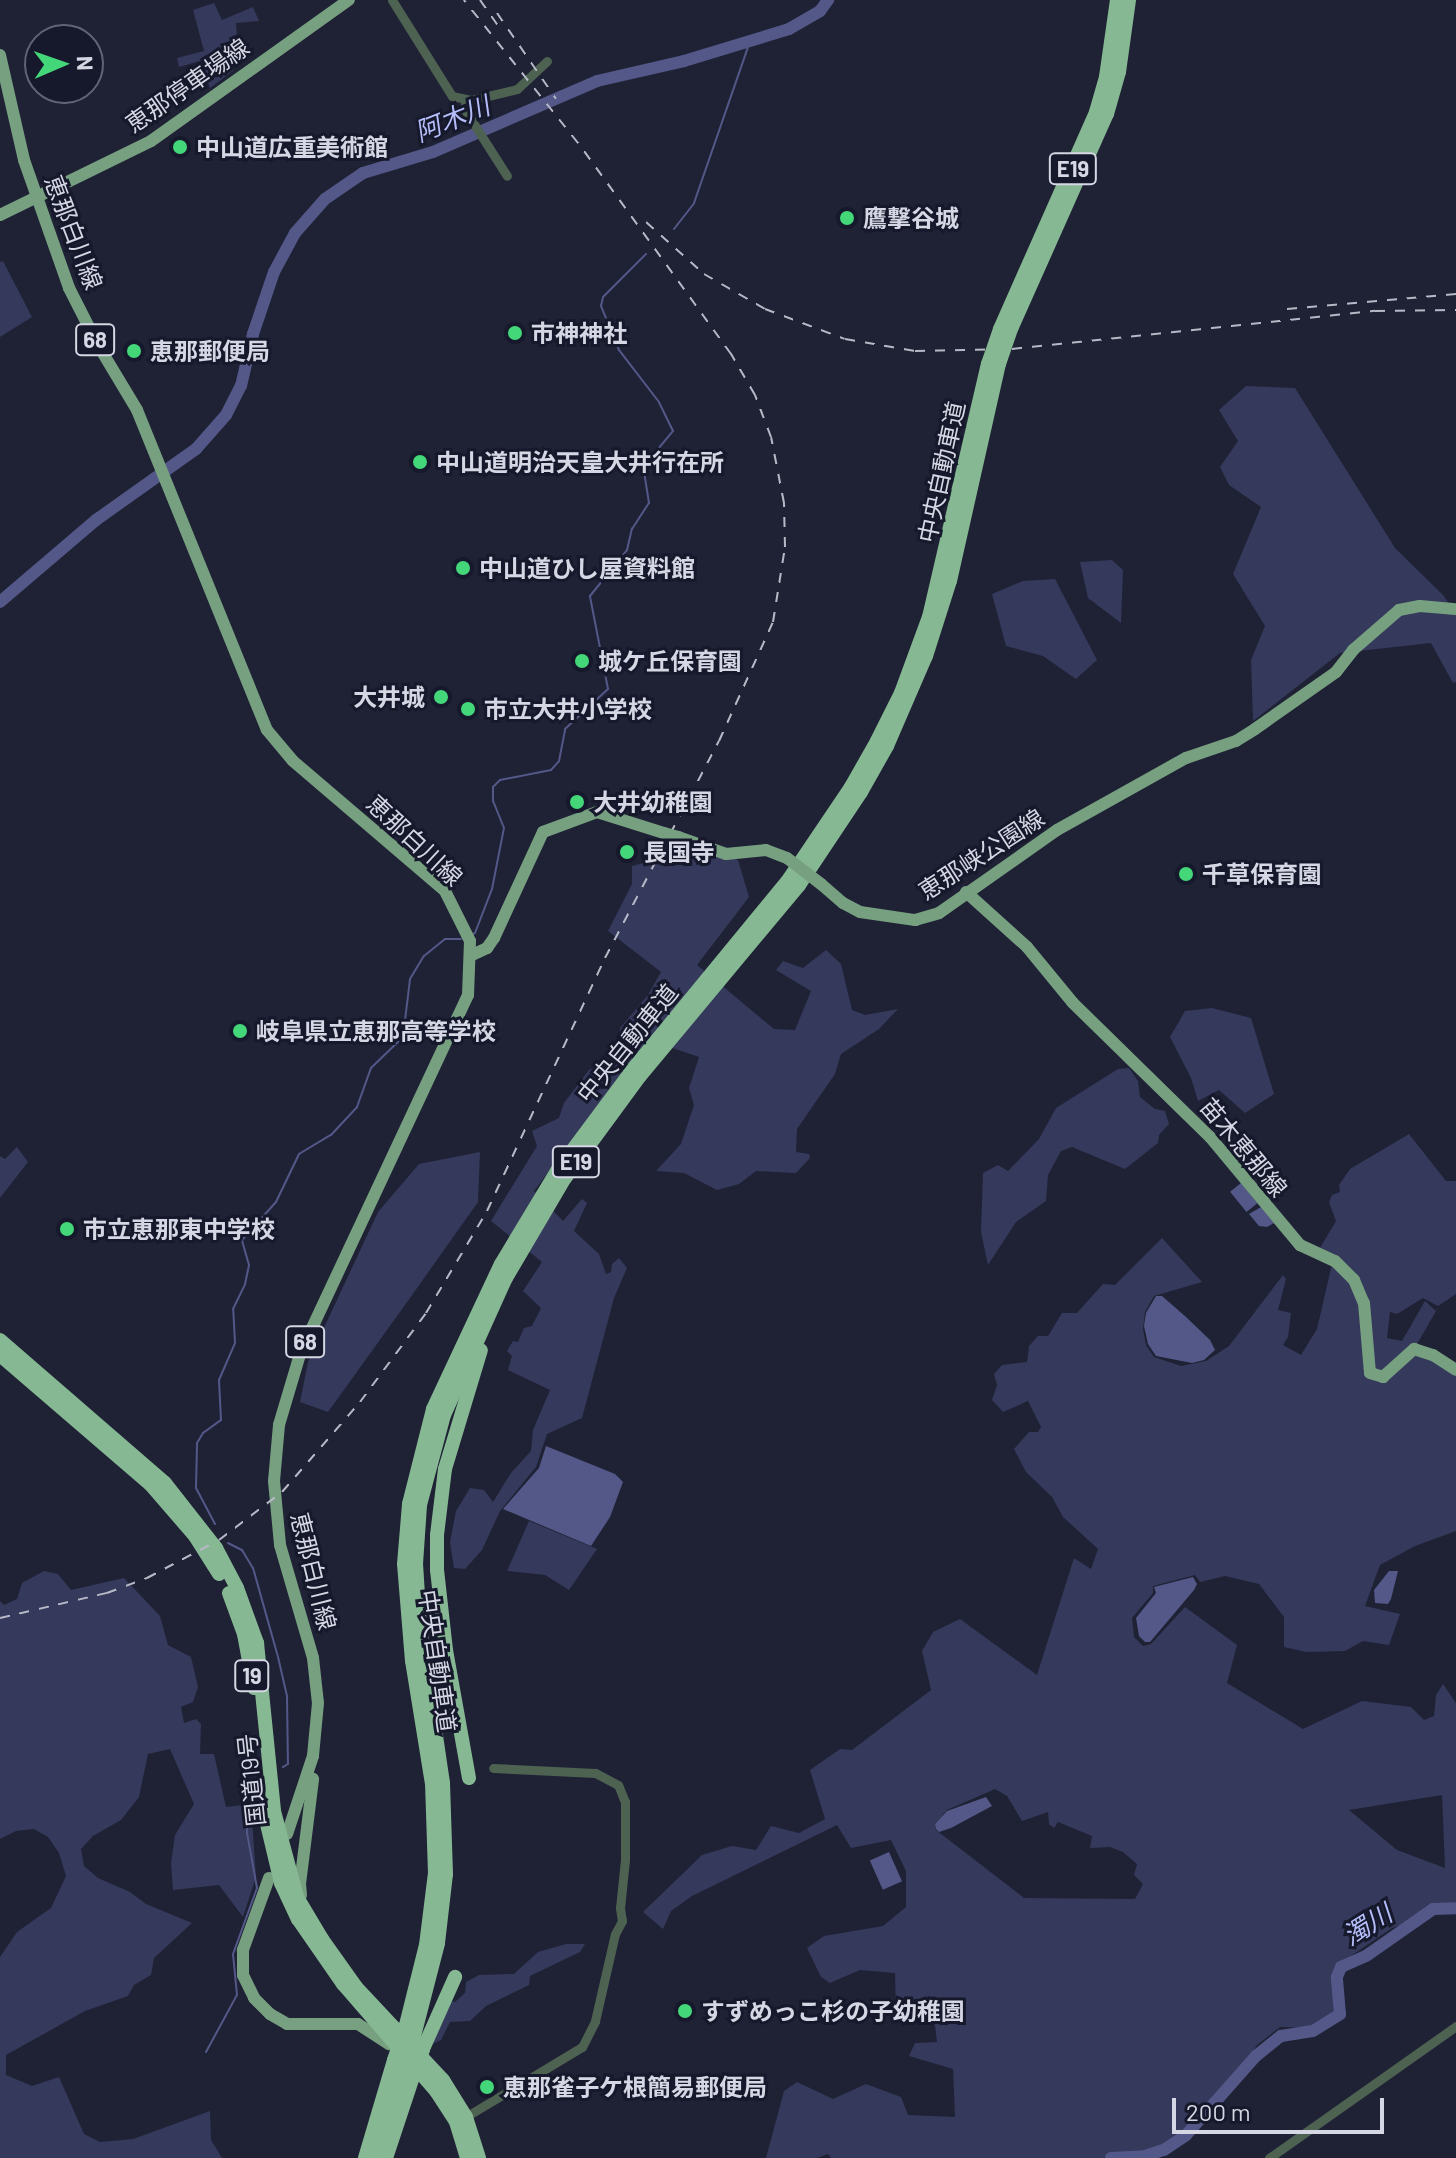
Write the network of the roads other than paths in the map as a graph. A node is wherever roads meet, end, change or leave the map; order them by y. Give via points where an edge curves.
1 (349, 0) edge
2 (392, 0) edge
3 (1117, 0) edge
4 (1129, 0) edge
5 (0, 55) edge
6 (547, 61) dead end
7 (465, 99) junction
8 (507, 176) dead end
9 (36, 200) junction
10 (0, 215) edge
11 (1006, 328) junction
12 (994, 364) junction
13 (1456, 609) edge
14 (966, 892) junction
15 (472, 955) junction
16 (506, 1278) junction
17 (0, 1340) edge
18 (0, 1355) edge
19 (1456, 1370) edge
20 (313, 1756) junction
21 (493, 1768) dead end
22 (469, 1778) dead end
23 (287, 1834) dead end
24 (269, 1878) dead end
25 (335, 1959) junction
26 (455, 1977) dead end
27 (343, 1984) junction
28 (328, 2024) junction
29 (1456, 2026) edge
30 (418, 2044) junction
31 (403, 2064) junction
32 (461, 2120) junction
33 (365, 2158) edge
34 (376, 2158) edge
35 (386, 2158) edge
36 (467, 2158) edge
37 (479, 2158) edge
38 (1269, 2158) edge

1 - 9 main road, 恵那停車場線 via 151,141
2 - 7 street via 452,96
3 - 11 highway, 中央自動車道 / E19 via 1106,77 1092,123
4 - 11 highway, 中央自動車道 / E19 via 1119,72 1103,125
5 - 9 main road, 恵那白川線 / 68
6 - 7 street via 517,89
7 - 8 street via 468,114
9 - 10 main road, 恵那停車場線
9 - 15 main road, 恵那白川線 / 68 via 69,288 137,410 267,730 293,761 445,891 469,936
11 - 12 highway, 中央自動車道 / E19, bridge
12 - 16 highway, 中央自動車道 / E19 via 950,581 921,670 887,746 799,885 593,1137
12 - 31 highway, 中央自動車道 / E19, bridge via 929,617 877,741 789,879 624,1079 557,1171 501,1264 433,1409 409,1504 404,1564 408,1629 432,1784 435,1873
13 - 14 main road, 恵那峡公園線 via 1399,610 1336,672 1255,729 1186,758 1081,816
14 - 15 main road, 恵那峡公園線, bridge via 939,913 904,920 850,909 787,858 766,850 726,854 597,812 543,832 494,938
14 - 19 main road, 苗木恵那線 via 1027,947 1073,1003 1210,1137 1300,1245 1349,1273 1364,1303 1370,1373 1383,1377 1414,1349
15 - 20 main road, 恵那白川線 / 68 via 468,995 456,1025 301,1351 279,1425 276,1511 285,1565 316,1672
16 - 22 highway via 455,1430 437,1535 446,1650
16 - 30 highway, 中央自動車道 / E19 via 444,1415 420,1505 417,1597 443,1783 446,1874
17 - 25 highway, 国道19号 / 19 via 165,1483 216,1548 257,1643 274,1811 291,1881
18 - 27 highway, 国道19号 / 19 via 150,1484 214,1564 249,1656 267,1826 281,1883 298,1919
20 - 23 main road, 恵那白川線 / 68
20 - 25 main road, 68 via 300,1890
21 - 32 street via 595,1773 615,1781 625,1802 622,1921 595,2021 582,2047
24 - 28 main road via 243,1950 246,1985 278,2020
25 - 32 highway, 国道19号 / 19 via 443,2080
26 - 30 highway
27 - 28 main road via 354,2010 350,2018
27 - 31 highway, 国道19号 / 19
28 - 31 main road via 365,2026
29 - 38 street
30 - 31 highway, 中央自動車道 / E19, bridge
31 - 32 highway, 国道19号 / 19
31 - 33 highway, 中央自動車道 / E19
31 - 34 highway, 中央自動車道 / E19
31 - 35 highway
32 - 36 highway, 国道19号 / 19
32 - 37 highway, 国道19号 / 19

